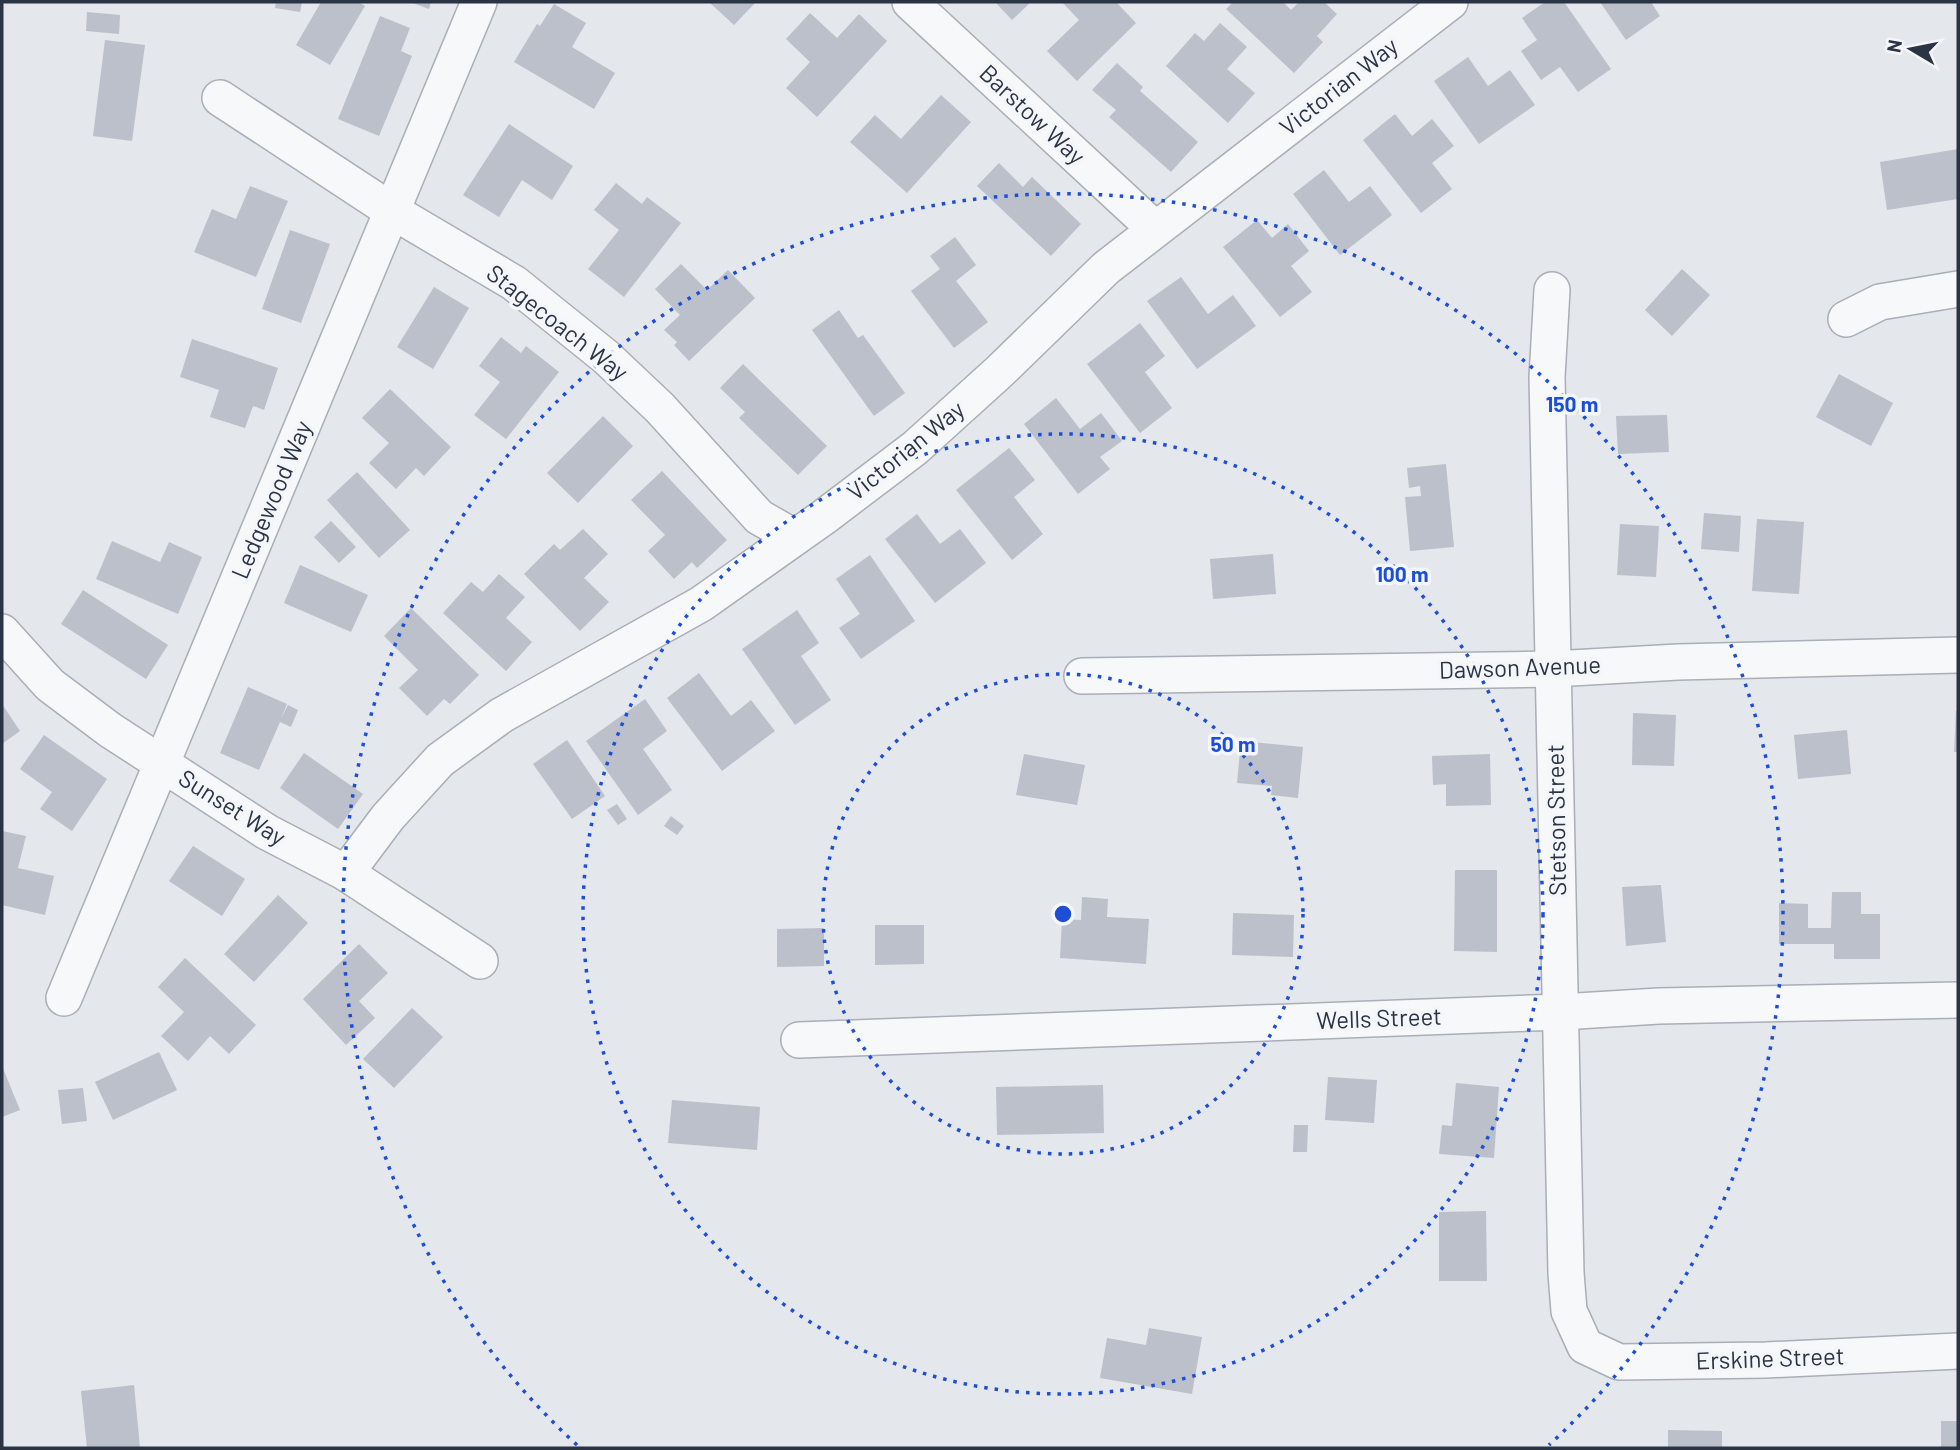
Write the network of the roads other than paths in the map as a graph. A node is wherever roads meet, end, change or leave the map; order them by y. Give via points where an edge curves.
1 (479, 2) edge
2 (911, 2) edge
3 (1450, 2) edge
4 (220, 98) dead end
5 (392, 211) junction
6 (1154, 228) junction
7 (1958, 289) edge
8 (1552, 290) dead end
9 (1846, 319) dead end
10 (794, 537) junction
11 (2, 632) edge
12 (1958, 655) edge
13 (1553, 669) junction
14 (1082, 676) dead end
15 (162, 764) junction
16 (346, 873) junction
17 (481, 961) dead end
18 (64, 998) dead end
19 (1958, 1000) edge
20 (1560, 1012) junction
21 (799, 1040) dead end
22 (1585, 1346) joint
23 (1958, 1352) edge

1 - 5 street, Ledgewood Way
2 - 6 street, Barstow Way
3 - 6 street, Victorian Way
4 - 5 street, Stagecoach Way
5 - 10 street, Stagecoach Way via 514,283 606,357 660,408 759,517
5 - 15 street, Ledgewood Way
6 - 10 street, Victorian Way via 915,448
7 - 9 street via 1880,302
8 - 13 street, Stetson Street via 1547,377
10 - 16 street, Victorian Way via 701,604 502,715 440,760 388,817
11 - 15 street, Sunset Way via 50,685
12 - 13 street, Dawson Avenue
13 - 14 street, Dawson Avenue
13 - 20 street, Stetson Street
15 - 16 street, Sunset Way via 267,832
15 - 18 street, Ledgewood Way
16 - 17 street, Sunset Way
19 - 20 street, Wells Street
20 - 21 street, Wells Street
20 - 22 street, Stetson Street via 1566,1273 1569,1311
22 - 23 street, Erskine Street via 1619,1362

